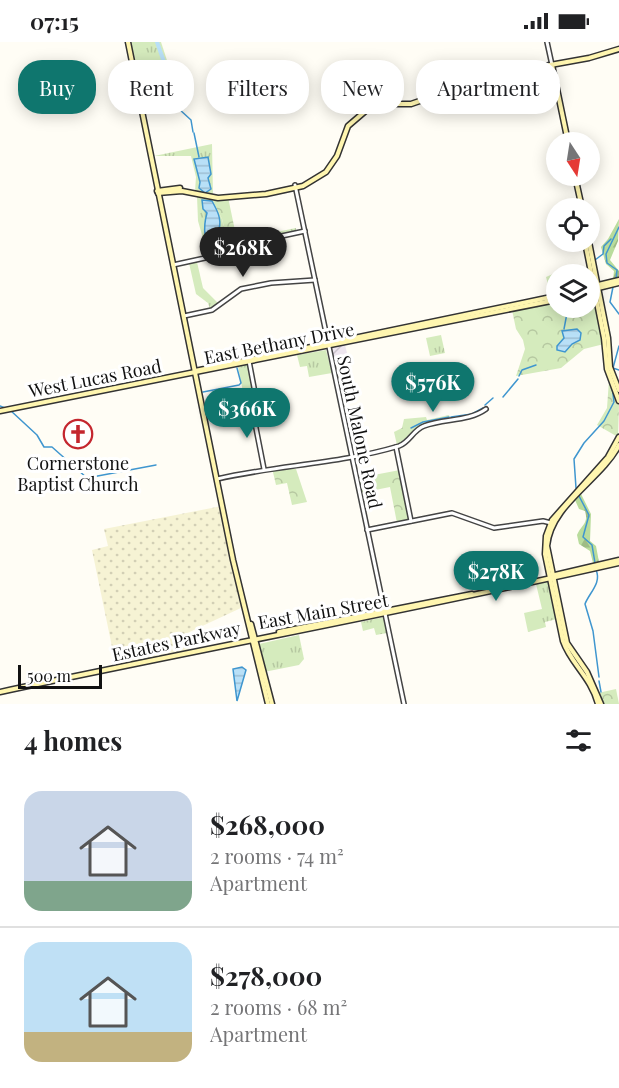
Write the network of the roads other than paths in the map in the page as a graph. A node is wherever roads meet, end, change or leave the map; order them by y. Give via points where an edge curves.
1 (128, 42) edge
2 (547, 42) edge
3 (619, 49) edge
4 (551, 60) edge
5 (560, 63) edge
6 (416, 100) edge
7 (560, 104) edge
8 (566, 132) edge
9 (295, 186) junction
10 (158, 192) junction
11 (305, 231) junction
12 (172, 265) junction
13 (315, 280) junction
14 (619, 282) edge
15 (600, 286) edge
16 (546, 300) edge
17 (600, 311) edge
18 (182, 316) junction
19 (328, 345) junction
20 (249, 361) junction
21 (194, 372) junction
22 (614, 383) junction
23 (619, 390) edge
24 (619, 400) edge
25 (486, 409) dead end
26 (0, 411) edge
27 (619, 438) edge
28 (396, 446) junction
29 (618, 446) edge
30 (352, 456) junction
31 (264, 468) junction
32 (216, 479) junction
33 (411, 521) junction
34 (552, 524) junction
35 (367, 531) junction
36 (619, 562) edge
37 (575, 572) junction
38 (551, 577) junction
39 (522, 584) junction
40 (506, 586) junction
41 (494, 591) junction
42 (425, 604) junction
43 (384, 612) junction
44 (308, 627) junction
45 (282, 631) junction
46 (272, 636) junction
47 (255, 638) junction
48 (0, 692) edge
49 (270, 704) edge
50 (404, 704) edge
51 (600, 704) edge

1 - 10 main road
2 - 4 street
3 - 5 main road
6 - 9 main road via 367,108 346,124 328,166 312,180
7 - 8 main road
9 - 10 main road via 217,195 172,188
9 - 11 street, South Malone Road
10 - 12 main road
11 - 12 street
11 - 13 street, South Malone Road
12 - 18 main road
13 - 18 street via 241,290 212,310
13 - 19 street, South Malone Road
14 - 15 main road
16 - 19 main road, East Bethany Drive
17 - 22 main road
18 - 21 main road
19 - 20 main road, East Bethany Drive
19 - 30 street, South Malone Road
20 - 21 main road, East Bethany Drive
20 - 31 street
21 - 26 main road, West Lucas Road
21 - 32 main road
22 - 23 main road
22 - 24 main road
25 - 28 street via 474,416 423,426 407,442
27 - 29 main road
28 - 30 street
28 - 33 street
29 - 34 main road
30 - 31 street via 293,468
30 - 35 street, South Malone Road
31 - 32 street
32 - 47 main road via 246,616
33 - 34 street via 453,513 494,528 543,521
33 - 35 street
34 - 38 main road via 546,552
35 - 43 street, South Malone Road
36 - 37 main road, East Main Street
36 - 37 main road, East Main Street
37 - 38 main road, East Main Street
37 - 38 main road, East Main Street
38 - 39 main road, East Main Street
38 - 51 main road via 567,645 587,672
39 - 40 main road, East Main Street
39 - 41 main road, East Main Street
40 - 41 main road
40 - 42 main road, East Main Street
41 - 42 main road, East Main Street
42 - 43 main road, East Main Street
43 - 44 main road, East Main Street
43 - 50 street, South Malone Road
44 - 45 main road, East Main Street
44 - 46 main road, East Main Street
45 - 46 main road
45 - 47 main road, East Main Street
46 - 47 main road, East Main Street
47 - 48 main road, Estates Parkway
47 - 49 main road

